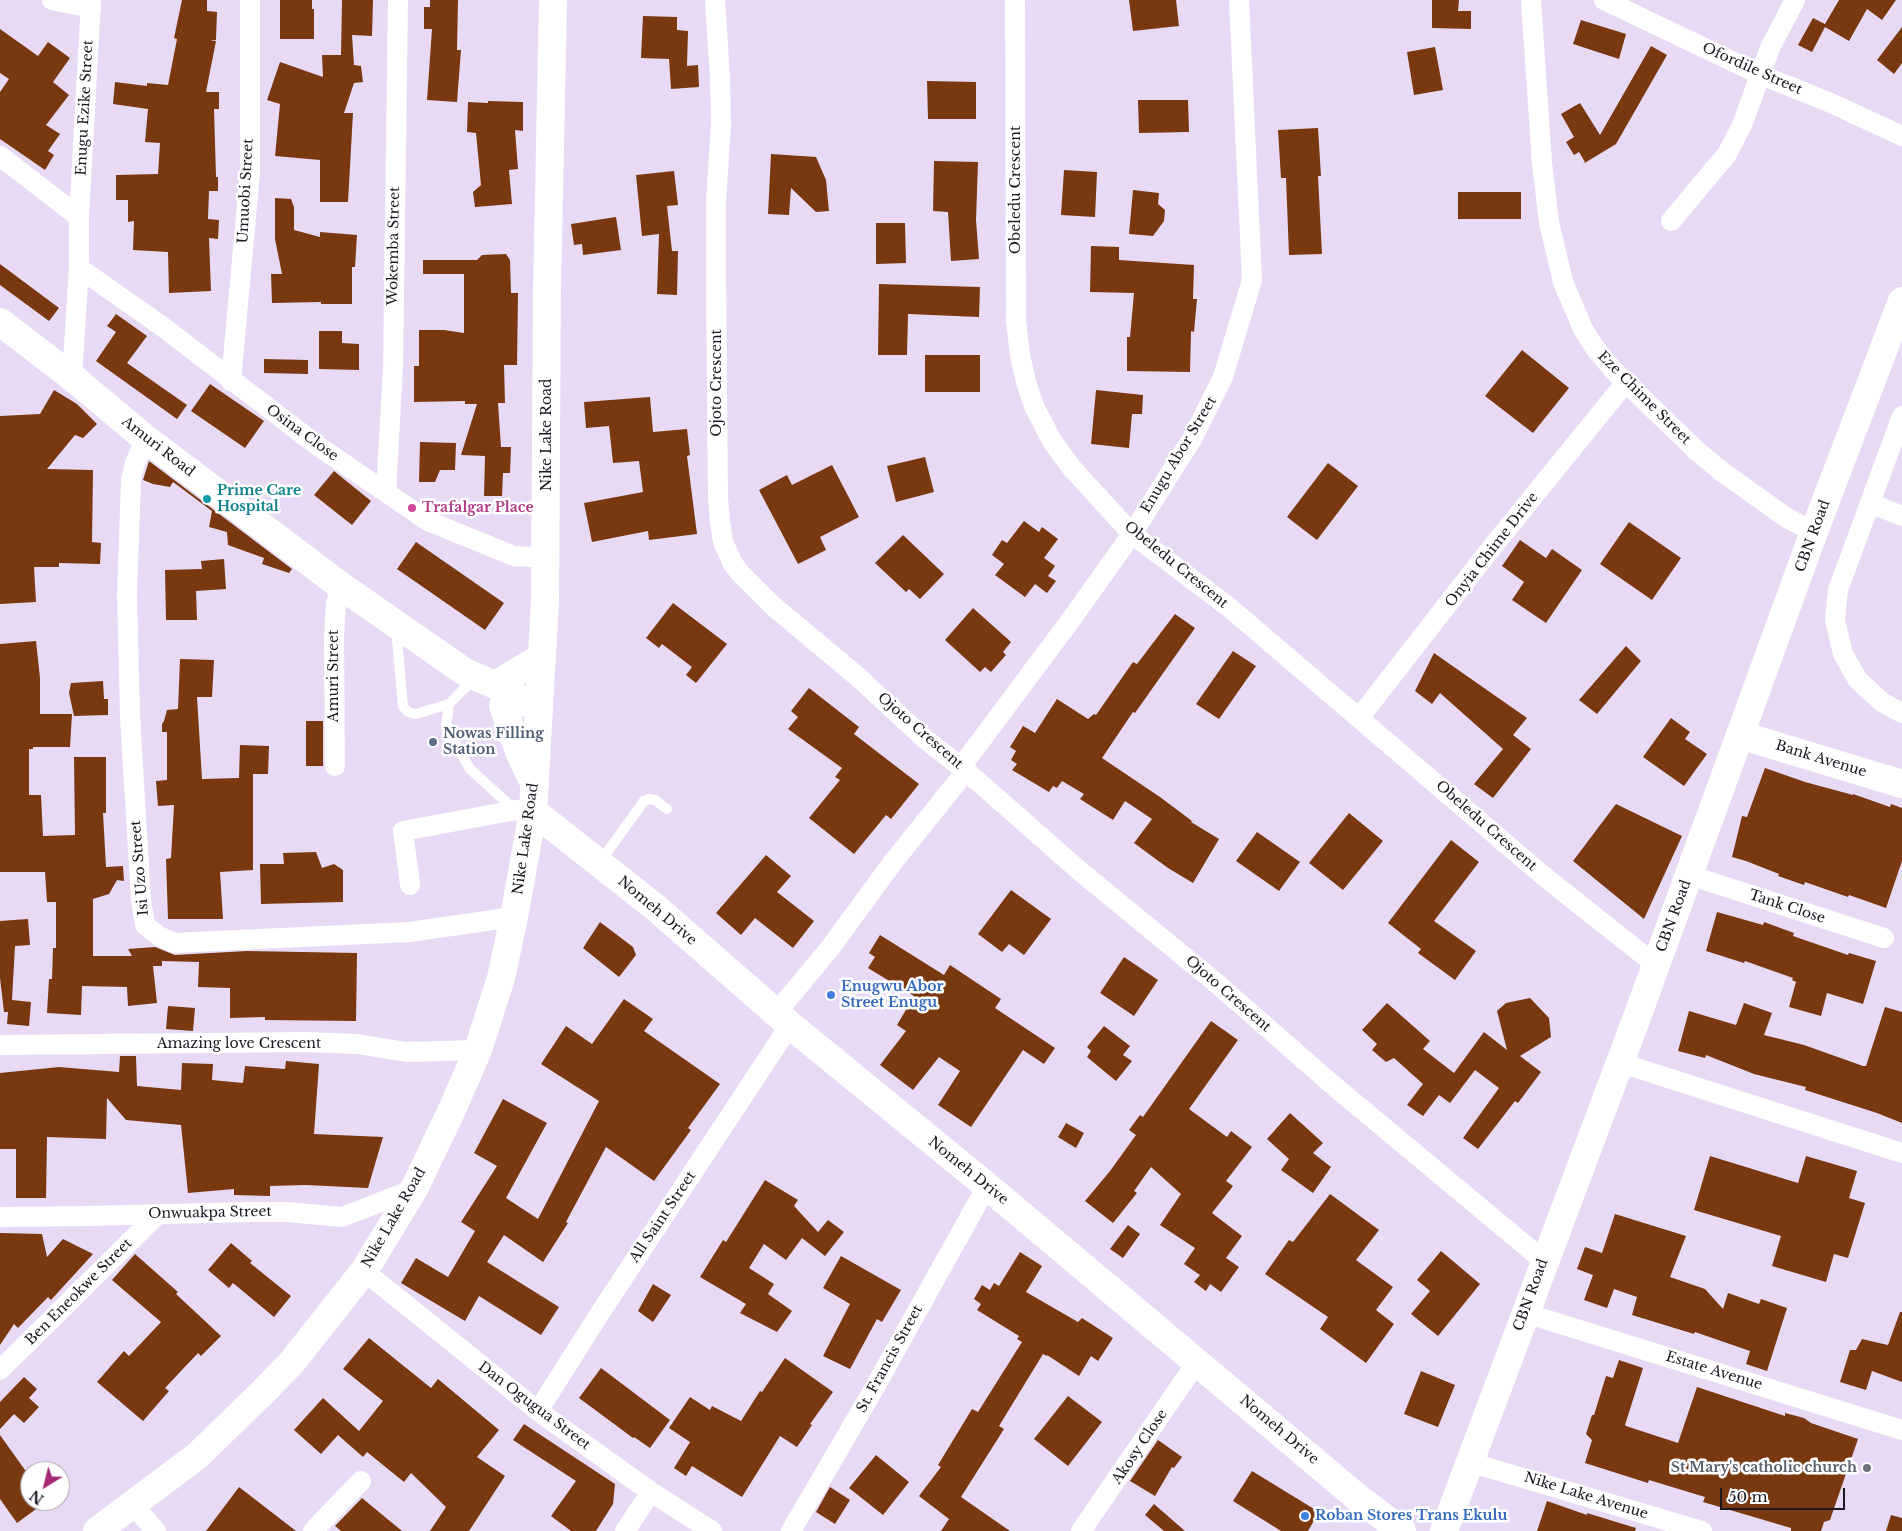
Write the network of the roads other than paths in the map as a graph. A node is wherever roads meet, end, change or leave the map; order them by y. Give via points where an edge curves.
1 (52, 0) edge
2 (250, 0) edge
3 (398, 0) edge
4 (552, 0) edge
5 (715, 0) edge
6 (1015, 0) edge
7 (1239, 0) edge
8 (1531, 0) edge
9 (1604, 0) edge
10 (1795, 0) edge
11 (91, 4) edge
12 (1761, 75) junction
13 (1902, 136) edge
14 (0, 156) edge
15 (79, 217) junction
16 (1671, 221) dead end
17 (79, 268) junction
18 (1902, 301) edge
19 (0, 322) edge
20 (72, 377) junction
21 (231, 381) junction
22 (1626, 382) junction
23 (1902, 416) edge
24 (146, 439) junction
25 (386, 492) junction
26 (1870, 503) junction
27 (1902, 516) edge
28 (1814, 532) junction
29 (1132, 534) junction
30 (546, 558) junction
31 (341, 586) junction
32 (395, 624) junction
33 (542, 657) junction
34 (484, 686) junction
35 (449, 704) junction
36 (1902, 713) edge
37 (1359, 718) junction
38 (539, 719) junction
39 (1740, 735) junction
40 (335, 766) dead end
41 (963, 769) junction
42 (1902, 784) edge
43 (528, 802) junction
44 (667, 809) dead end
45 (599, 862) junction
46 (1689, 875) junction
47 (410, 885) dead end
48 (514, 917) junction
49 (1884, 938) dead end
50 (1656, 965) junction
51 (783, 1019) junction
52 (0, 1045) edge
53 (478, 1050) junction
54 (1618, 1062) junction
55 (1902, 1153) edge
56 (987, 1186) junction
57 (414, 1189) junction
58 (158, 1214) junction
59 (0, 1216) edge
60 (1544, 1261) junction
61 (364, 1271) junction
62 (1525, 1313) junction
63 (1197, 1362) junction
64 (0, 1370) edge
65 (538, 1411) junction
66 (1902, 1430) edge
67 (1470, 1462) junction
68 (361, 1481) dead end
69 (651, 1492) junction
70 (133, 1504) junction
71 (97, 1531) edge
72 (156, 1531) edge
73 (313, 1531) edge
74 (625, 1531) edge
75 (712, 1531) edge
76 (791, 1531) edge
77 (1081, 1531) edge
78 (1402, 1531) edge
79 (1444, 1531) edge
80 (1702, 1531) edge

1 - 11 street
2 - 21 street, Umuobi Street via 250,172
3 - 25 street, Wokemba Street via 393,368
4 - 30 main road, Nike Lake Road
5 - 41 street, Ojoto Crescent via 721,124 716,203 717,412 723,542 733,564 772,605
6 - 29 street, Obeledu Crescent via 1016,315 1022,369 1034,406 1052,441 1071,467
7 - 29 street, Enugu Abor Street via 1251,286 1216,393 1192,439
8 - 22 street, Eze Chime Street via 1543,177 1557,258 1565,289 1583,329
9 - 12 street, Ofordile Street
10 - 12 street via 1770,48
11 - 15 street, Enugu Ezike Street
12 - 13 street, Ofordile Street
12 - 16 street via 1742,126 1727,154
14 - 15 street
15 - 17 street, Enugu Ezike Street
17 - 20 street, Enugu Ezike Street
17 - 21 street, Osina Close via 163,327
18 - 28 main road, CBN Road
19 - 20 main road, Amuri Road
20 - 24 main road, Amuri Road
21 - 25 street, Osina Close
22 - 28 street, Eze Chime Street via 1721,471 1786,518
22 - 37 street, Onyia Chime Drive
23 - 26 street
24 - 31 main road, Amuri Road
24 - 48 street, Isi Uzo Street via 134,463 131,480 126,594 130,726 145,924 158,936 174,943 409,932
25 - 30 street, Osina Close via 428,521 514,556
26 - 27 street
26 - 36 street via 1838,590 1835,620 1843,654 1858,680 1883,703
28 - 39 main road, CBN Road
29 - 37 street, Obeledu Crescent via 1230,608
29 - 41 street, Enugu Abor Street
30 - 33 main road, Nike Lake Road
31 - 32 main road, Amuri Road
31 - 40 street, Amuri Street via 336,602 334,637
32 - 34 main road, Amuri Road
32 - 35 lane via 403,706 416,714
33 - 34 main road
33 - 38 main road, Nike Lake Road
34 - 35 lane
34 - 38 main road, Amuri Road
34 - 43 main road via 520,754
35 - 43 lane via 446,726 470,769
37 - 50 street, Obeledu Crescent via 1546,878
38 - 43 main road, Nike Lake Road
39 - 42 main road, Bank Avenue
39 - 46 main road, CBN Road
41 - 51 street, All Saint Street via 830,948
41 - 60 street, Ojoto Crescent
43 - 45 main road, Nomeh Drive
43 - 47 street via 402,831
43 - 48 main road, Nike Lake Road
44 - 45 lane via 655,800 644,801
45 - 51 main road, Nomeh Drive
46 - 49 street, Tank Close
46 - 50 main road, CBN Road
48 - 53 main road, Nike Lake Road via 501,978
50 - 54 main road, CBN Road
51 - 56 main road, Nomeh Drive
51 - 65 street, All Saint Street
52 - 53 street, Amazing love Crescent via 306,1042 357,1044 408,1052
53 - 57 main road, Nike Lake Road
54 - 55 street
54 - 60 main road, CBN Road
56 - 63 main road, Nomeh Drive
56 - 76 street, St. Francis Street
57 - 58 street, Onwuakpa Street via 342,1217 287,1212
57 - 61 main road, Nike Lake Road
58 - 59 street, Onwuakpa Street
58 - 64 street, Ben Eneokwe Street
60 - 62 main road, CBN Road
61 - 65 street, Dan Ogugua Street
61 - 70 main road, Nike Lake Road via 292,1362 263,1392 197,1456
62 - 66 street, Estate Avenue
62 - 67 main road, CBN Road
63 - 77 street, Akosy Close
63 - 78 main road, Nomeh Drive via 1358,1498
65 - 69 street, Dan Ogugua Street
67 - 79 main road, CBN Road
67 - 80 street, Nike Lake Avenue
68 - 73 street
69 - 74 street
69 - 75 street, Dan Ogugua Street
70 - 71 main road, Nike Lake Road
70 - 72 street

